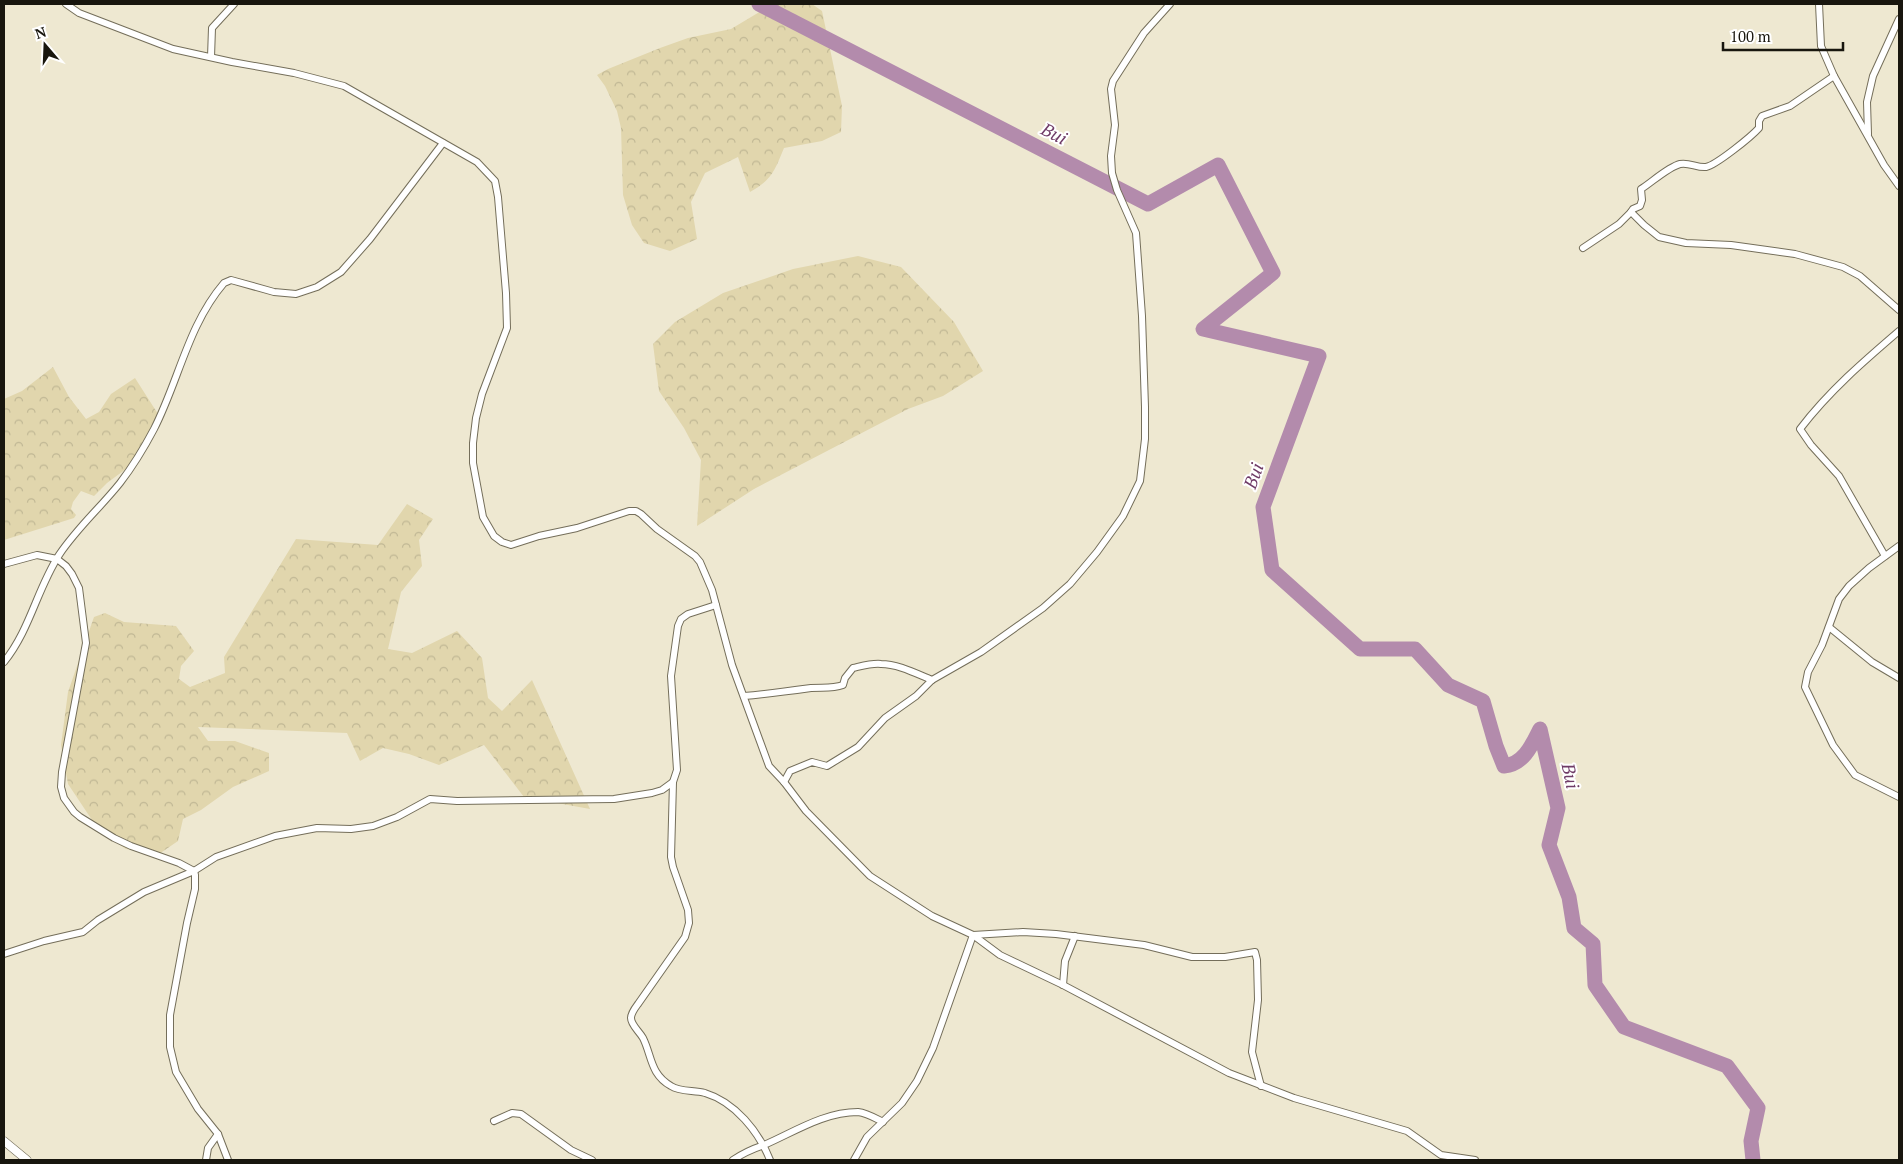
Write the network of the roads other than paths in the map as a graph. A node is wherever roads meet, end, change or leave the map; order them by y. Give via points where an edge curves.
1 (66, 4) edge
2 (234, 4) edge
3 (1170, 4) edge
4 (1819, 4) edge
5 (1899, 19) edge
6 (211, 57) junction
7 (1834, 76) junction
8 (443, 143) junction
9 (1874, 147) junction
10 (1899, 186) edge
11 (1631, 212) junction
12 (1583, 248) dead end
13 (1899, 310) edge
14 (1899, 331) edge
15 (1899, 546) edge
16 (1885, 556) junction
17 (57, 559) junction
18 (4, 564) edge
19 (716, 605) junction
20 (1828, 627) junction
21 (4, 662) edge
22 (1899, 678) edge
23 (932, 680) junction
24 (744, 696) junction
25 (673, 782) junction
26 (784, 782) junction
27 (1899, 797) edge
28 (194, 870) junction
29 (973, 935) junction
30 (1075, 936) junction
31 (4, 954) edge
32 (1063, 985) junction
33 (1261, 1086) junction
34 (494, 1121) dead end
35 (883, 1122) junction
36 (218, 1134) junction
37 (4, 1141) edge
38 (764, 1144) junction
39 (27, 1160) edge
40 (206, 1160) edge
41 (228, 1160) edge
42 (592, 1160) edge
43 (733, 1160) edge
44 (770, 1160) edge
45 (854, 1160) edge
46 (1475, 1160) edge

1 - 6 street via 80,13 141,37
2 - 6 street via 212,28
3 - 23 street via 1144,33 1112,81 1111,89 1115,125 1112,173 1136,233 1145,407 1140,481 1123,516 1070,584 982,652
4 - 7 street via 1821,46
5 - 9 street via 1874,76 1867,102 1868,135
6 - 8 street via 344,86
7 - 9 street
7 - 11 street via 1790,106 1762,116 1759,128 1752,136 1716,163 1705,167 1686,163 1675,166 1641,190 1640,206
8 - 17 street via 341,272 317,287 296,294 274,292 231,280 224,282 197,324 170,395 146,445 120,483 80,526
8 - 19 street via 477,162 495,181 498,197 507,328 482,394 473,443 480,506 488,528 502,542 511,545 636,511 697,559
9 - 10 street
11 - 12 street
11 - 13 street via 1659,237 1686,243 1731,245 1795,254 1843,267 1860,276
14 - 16 street via 1819,404 1800,429 1810,445 1839,476
15 - 16 street
16 - 20 street via 1849,586 1839,599
17 - 18 street via 37,555
17 - 21 street via 28,624
17 - 28 street via 66,566 79,588 86,643 62,772 64,798 74,812 114,838
19 - 24 street
19 - 25 street via 688,614 678,626 671,676 677,770
20 - 22 street via 1872,662
20 - 27 street via 1805,680 1806,693 1833,746 1855,775
23 - 24 street via 901,668 876,664 853,668 843,685 835,688
23 - 26 street via 885,718 858,747 827,766 812,762 790,771
24 - 26 street via 769,766
25 - 28 street via 657,792 614,799 430,799 373,826 317,828 274,836 216,857
25 - 38 street via 671,857 689,923 685,937 631,1019 646,1046 650,1063 664,1081 677,1089 711,1095 727,1105 745,1120
26 - 29 street via 806,811 870,876 932,916
28 - 31 street via 127,901 83,932
28 - 36 street via 195,889 170,1015 170,1048 176,1072 186,1090
29 - 30 street via 1023,932
29 - 32 street via 1000,955
29 - 35 street via 933,1048 909,1095
30 - 32 street via 1065,961
30 - 33 street via 1144,945 1192,957 1225,957 1255,952 1258,1000 1252,1052
32 - 33 street via 1229,1073
33 - 46 street via 1407,1131 1441,1155
34 - 42 street via 512,1113 521,1114 571,1150
35 - 38 street via 858,1112 833,1116
35 - 45 street via 867,1137
36 - 40 street via 208,1148
36 - 41 street
37 - 39 street
38 - 43 street
38 - 44 street

